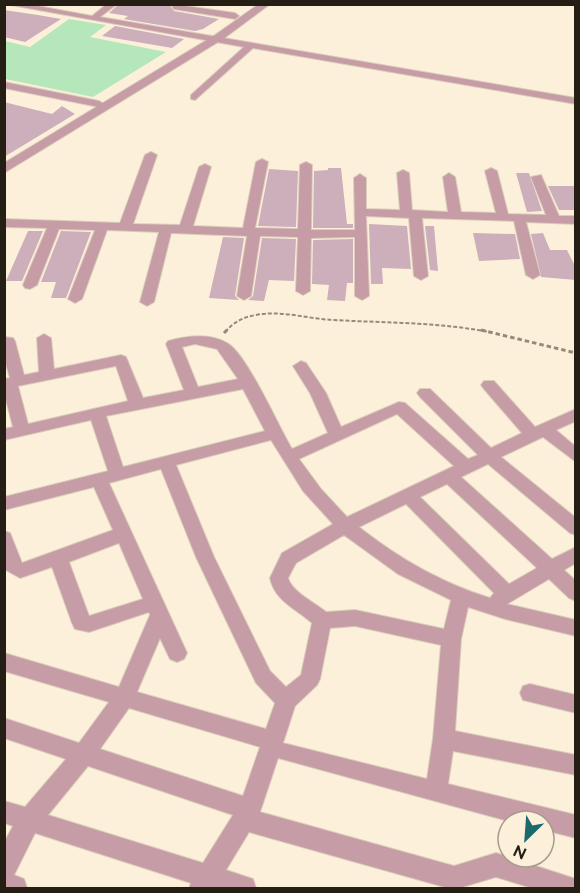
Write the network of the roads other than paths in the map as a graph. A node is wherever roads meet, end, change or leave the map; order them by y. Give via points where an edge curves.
1 (9, 4) edge
2 (30, 4) edge
3 (113, 4) edge
4 (252, 4) edge
5 (266, 4) edge
6 (174, 6) dead end
7 (82, 15) junction
8 (191, 15) dead end
9 (96, 16) junction
10 (235, 16) junction
11 (156, 23) junction
12 (210, 37) junction
13 (250, 46) junction
14 (348, 59) junction
15 (4, 85) edge
16 (195, 97) dead end
17 (576, 99) edge
18 (99, 104) junction
19 (37, 146) junction
20 (151, 155) dead end
21 (4, 162) edge
22 (262, 162) dead end
23 (306, 165) dead end
24 (205, 167) dead end
25 (4, 169) edge
26 (491, 171) dead end
27 (403, 173) dead end
28 (449, 177) dead end
29 (537, 177) dead end
30 (360, 178) dead end
31 (360, 212) junction
32 (411, 214) junction
33 (455, 216) junction
34 (503, 218) junction
35 (519, 218) junction
36 (554, 219) junction
37 (575, 221) edge
38 (4, 223) edge
39 (54, 226) junction
40 (102, 227) junction
41 (125, 228) junction
42 (166, 229) junction
43 (185, 230) junction
44 (251, 232) junction
45 (361, 232) junction
46 (306, 234) junction
47 (533, 275) dead end
48 (421, 276) dead end
49 (30, 285) dead end
50 (303, 291) dead end
51 (244, 296) dead end
52 (362, 296) dead end
53 (75, 299) dead end
54 (147, 302) dead end
55 (44, 338) dead end
56 (8, 341) dead end
57 (301, 366) dead end
58 (47, 375) junction
59 (11, 383) edge
60 (246, 383) junction
61 (489, 385) dead end
62 (425, 393) dead end
63 (193, 394) junction
64 (137, 404) junction
65 (97, 413) junction
66 (576, 414) edge
67 (22, 431) junction
68 (538, 432) junction
69 (274, 434) junction
70 (4, 435) edge
71 (337, 435) junction
72 (488, 455) junction
73 (576, 456) edge
74 (289, 457) junction
75 (166, 461) junction
76 (465, 466) junction
77 (448, 475) junction
78 (108, 476) junction
79 (407, 494) junction
80 (4, 504) edge
81 (344, 526) junction
82 (576, 528) edge
83 (123, 534) junction
84 (4, 538) edge
85 (576, 554) edge
86 (58, 558) junction
87 (550, 568) junction
88 (506, 593) junction
89 (576, 593) edge
90 (461, 598) junction
91 (489, 606) junction
92 (157, 609) junction
93 (322, 620) junction
94 (576, 628) edge
95 (451, 639) junction
96 (177, 653) dead end
97 (4, 662) edge
98 (530, 693) dead end
99 (124, 696) junction
100 (286, 701) junction
101 (576, 704) edge
102 (4, 728) edge
103 (444, 739) junction
104 (279, 747) junction
105 (84, 754) junction
106 (576, 765) edge
107 (436, 792) junction
108 (4, 812) edge
109 (247, 814) junction
110 (29, 820) junction
111 (576, 827) edge
112 (4, 869) edge
113 (204, 883) edge
114 (4, 885) edge
115 (15, 888) edge
116 (244, 888) edge
117 (568, 888) edge

1 - 7 street
2 - 7 street
3 - 9 street
4 - 10 street
5 - 12 street
6 - 10 street
7 - 9 street
7 - 11 street
8 - 11 street via 173,12
9 - 11 street
10 - 12 street
11 - 12 street
12 - 13 street
12 - 14 street
12 - 18 street
12 - 19 street
13 - 14 street
13 - 16 street
14 - 17 street
15 - 18 street
18 - 19 street
19 - 21 street
19 - 25 street
20 - 41 street
22 - 44 street
23 - 46 street
24 - 43 street
26 - 34 street
27 - 32 street
28 - 33 street
29 - 36 street
30 - 31 street
31 - 32 street
31 - 45 street
32 - 33 street
32 - 48 street
33 - 34 street
34 - 35 street
35 - 36 street
35 - 47 street
36 - 37 street
38 - 39 street
39 - 40 street
39 - 49 street
40 - 41 street
40 - 53 street
41 - 42 street
42 - 43 street
42 - 54 street
43 - 44 street
44 - 46 street
44 - 51 street
45 - 46 street
45 - 52 street
46 - 50 street
55 - 58 street
56 - 59 street
57 - 71 street
58 - 59 street
58 - 64 street via 121,360
59 - 67 street
60 - 63 street
60 - 63 street via 222,346 195,340 174,343
60 - 69 street
61 - 68 street
62 - 72 street
63 - 64 street
64 - 65 street
65 - 67 street
65 - 78 street
66 - 68 street
67 - 70 street
68 - 72 street
68 - 73 street
69 - 74 street
69 - 75 street
71 - 74 street
71 - 76 street via 399,407
72 - 76 street
72 - 82 street
74 - 81 street via 319,500
75 - 78 street
75 - 100 street via 205,557 262,677
76 - 77 street
77 - 79 street
77 - 87 street
78 - 80 street
78 - 83 street
79 - 81 street
79 - 88 street
81 - 90 street via 390,560
81 - 93 street via 289,558 279,578 287,595
83 - 86 street
83 - 92 street
84 - 86 street via 13,567 20,571
85 - 87 street
86 - 92 street via 82,623
87 - 88 street
87 - 89 street
88 - 91 street
90 - 91 street
90 - 95 street
91 - 94 street via 536,621
92 - 96 street
92 - 99 street
93 - 95 street via 355,618
93 - 100 street via 310,679
95 - 103 street
97 - 99 street
98 - 101 street
99 - 104 street
99 - 105 street
100 - 104 street
102 - 105 street
103 - 106 street
103 - 107 street
104 - 107 street
104 - 109 street
105 - 109 street
105 - 110 street
107 - 111 street
108 - 110 street
109 - 113 street
109 - 117 street via 454,878 496,865
110 - 112 street
110 - 113 street
113 - 116 street
114 - 115 street

